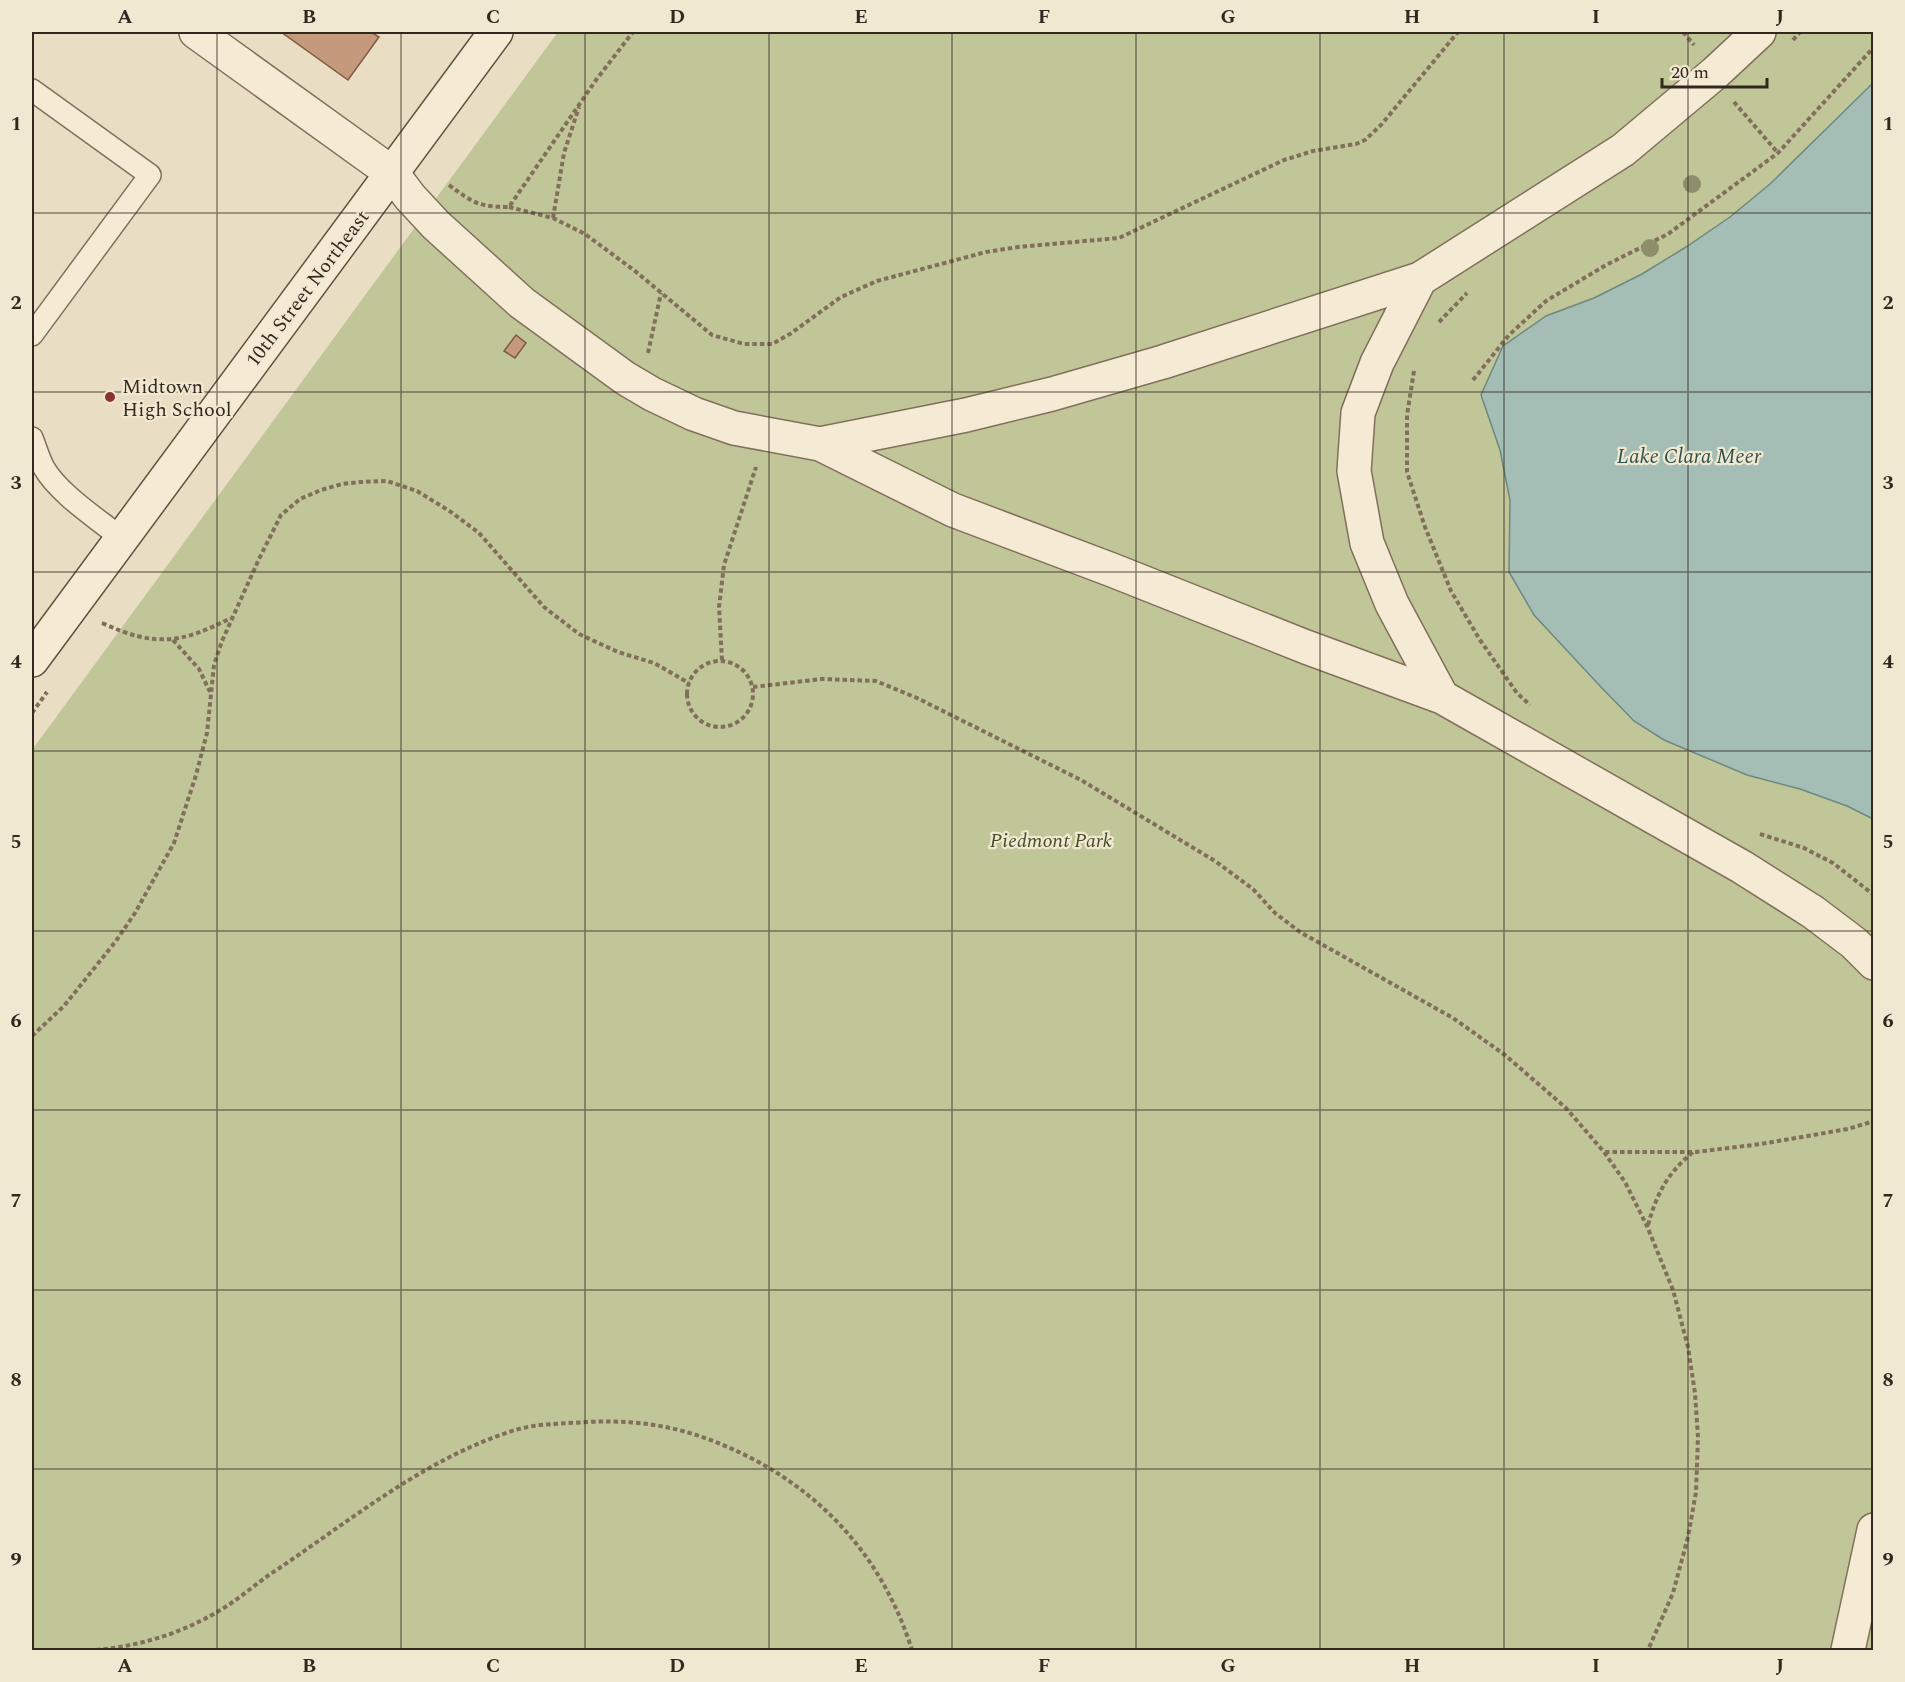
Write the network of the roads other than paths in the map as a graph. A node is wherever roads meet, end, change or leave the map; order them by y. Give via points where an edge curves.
1 (196, 32) edge
2 (496, 32) edge
3 (1759, 32) edge
4 (32, 90) edge
5 (392, 173) junction
6 (1420, 279) junction
7 (32, 335) edge
8 (32, 438) edge
9 (820, 444) junction
10 (121, 538) junction
11 (32, 660) edge
12 (1442, 697) junction
13 (1874, 963) edge
14 (1874, 1530) edge
15 (1848, 1650) edge

1 - 5 street
2 - 5 street, 10th Street Northeast
3 - 6 street via 1623,150
4 - 7 lane via 150,175
5 - 9 street via 436,225 522,303 608,367 694,414 734,428
5 - 10 street, 10th Street Northeast
6 - 9 street via 1052,394
6 - 12 street via 1377,363 1358,413 1354,471 1367,543 1392,604
8 - 10 lane via 44,469 70,497
9 - 12 street via 952,510
10 - 11 street, 10th Street Northeast
12 - 13 street via 1742,867 1813,912
14 - 15 street

